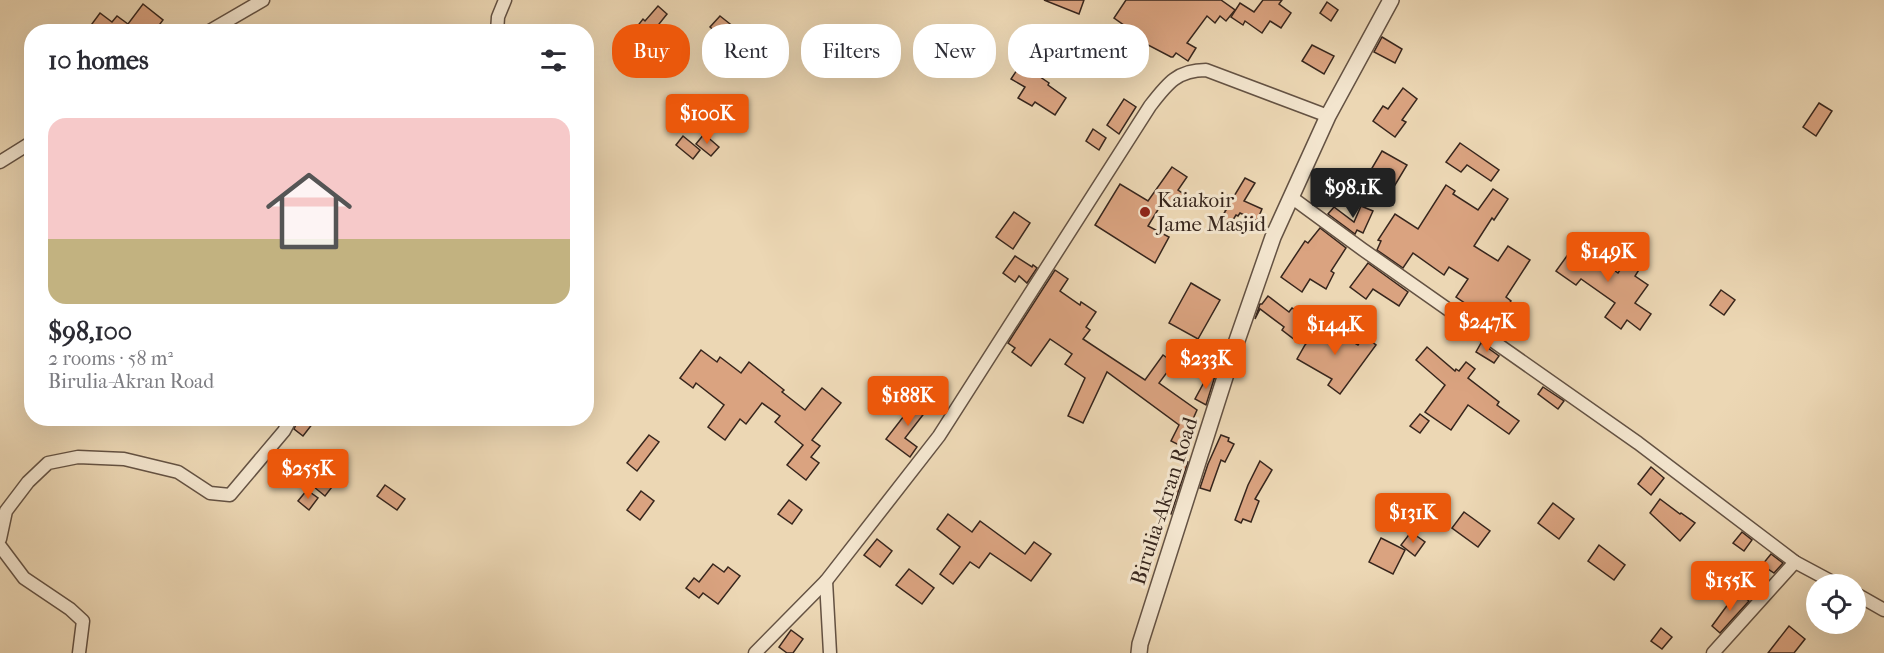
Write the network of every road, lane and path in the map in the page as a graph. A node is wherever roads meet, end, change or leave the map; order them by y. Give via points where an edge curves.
1 (263, 0) edge
2 (505, 0) edge
3 (1391, 0) edge
4 (222, 24) edge
5 (498, 24) edge
6 (1328, 116) junction
7 (24, 147) edge
8 (0, 162) edge
9 (1291, 197) junction
10 (287, 426) edge
11 (0, 539) edge
12 (0, 546) edge
13 (1795, 562) junction
14 (1817, 574) edge
15 (826, 581) junction
16 (1866, 600) edge
17 (1884, 610) edge
18 (80, 653) edge
19 (755, 653) edge
20 (830, 653) edge
21 (1139, 653) edge
22 (1713, 653) edge

1 - 4 street
2 - 5 street
3 - 6 street, Birulia-Akran Road
6 - 9 street, Birulia-Akran Road
6 - 15 street via 1206,70 1193,70 1167,84 939,436
7 - 8 street
9 - 13 street via 1638,443
9 - 21 street, Birulia-Akran Road via 1233,352
10 - 11 street via 230,495 210,493 178,472 124,459 78,457 48,463 6,511
12 - 18 street via 24,578 82,621
13 - 14 street
13 - 22 street
15 - 19 street
15 - 20 street
16 - 17 street

